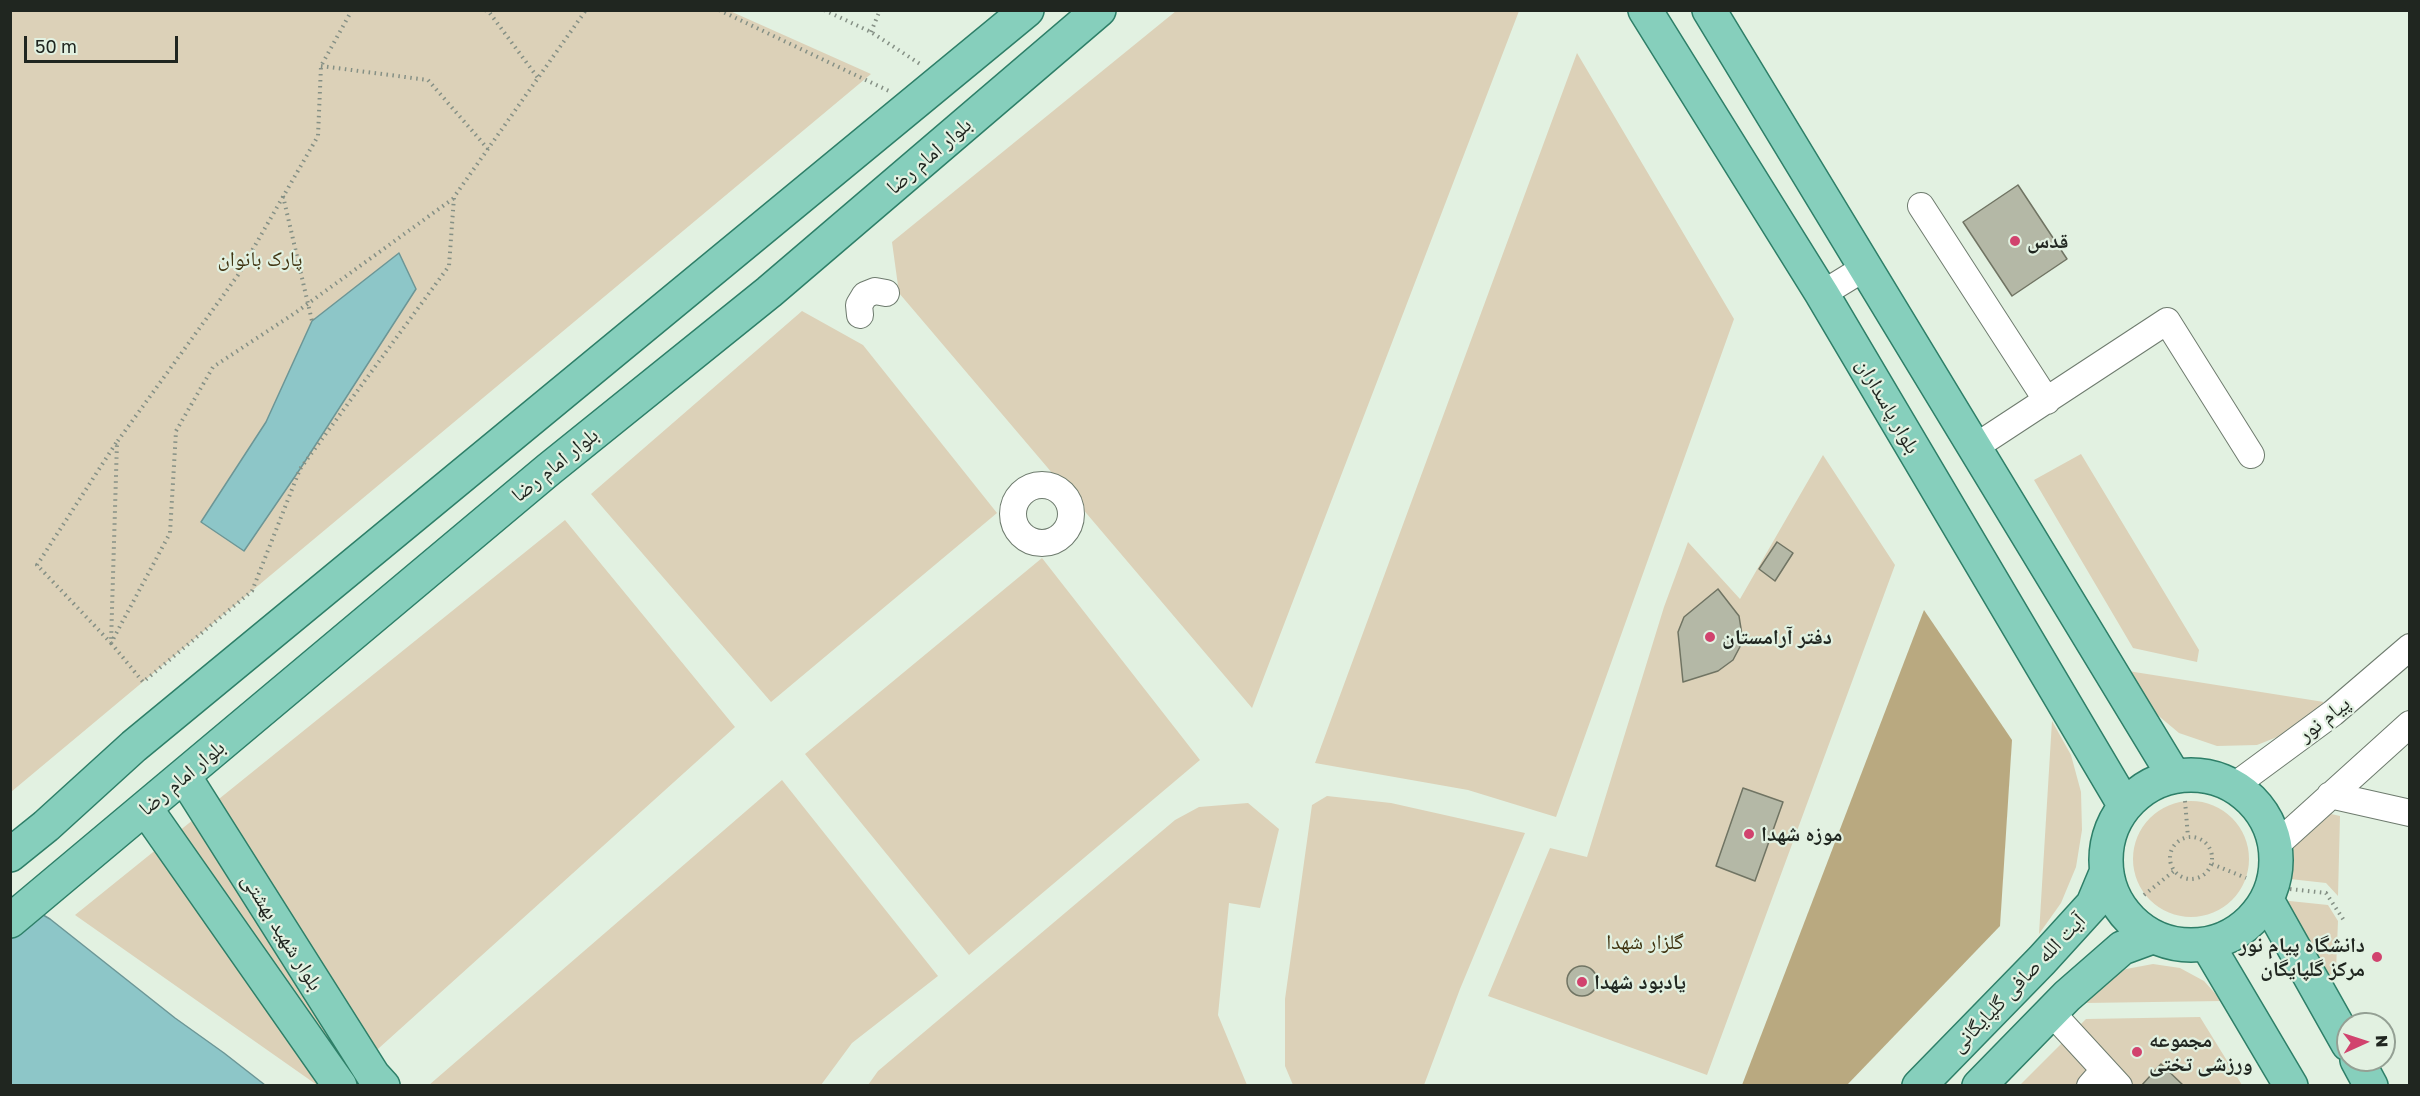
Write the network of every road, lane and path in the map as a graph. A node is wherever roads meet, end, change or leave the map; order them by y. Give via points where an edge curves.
1 (352, 10) edge
2 (485, 10) edge
3 (586, 10) edge
4 (719, 10) edge
5 (824, 10) edge
6 (880, 10) edge
7 (1027, 10) edge
8 (1099, 10) edge
9 (1645, 10) edge
10 (1709, 10) edge
11 (871, 32) junction
12 (321, 66) junction
13 (538, 78) junction
14 (943, 79) junction
15 (914, 103) junction
16 (488, 149) junction
17 (284, 196) junction
18 (454, 197) junction
19 (1921, 206) dead end
20 (1866, 267) junction
21 (886, 293) dead end
22 (1822, 294) junction
23 (860, 315) dead end
24 (312, 321) dead end
25 (2047, 401) junction
26 (117, 442) junction
27 (1975, 447) junction
28 (2250, 455) dead end
29 (111, 643) junction
30 (2409, 647) edge
31 (2409, 724) edge
32 (184, 776) junction
33 (2234, 786) junction
34 (2180, 788) junction
35 (2330, 795) junction
36 (2125, 806) junction
37 (146, 808) junction
38 (2409, 813) edge
39 (2188, 837) junction
40 (2276, 846) junction
41 (10, 855) edge
42 (2212, 864) junction
43 (2174, 871) junction
44 (2106, 873) junction
45 (2261, 888) junction
46 (2144, 895) dead end
47 (10, 921) edge
48 (2345, 922) dead end
49 (2152, 937) junction
50 (2207, 944) junction
51 (2051, 1012) junction
52 (2336, 1022) edge
53 (2363, 1072) edge
54 (2104, 1080) edge
55 (340, 1086) edge
56 (383, 1086) edge
57 (1919, 1086) edge
58 (1979, 1086) edge
59 (2291, 1086) edge
60 (2371, 1086) edge

1 - 12 path
2 - 13 path
3 - 13 path
4 - 15 path
5 - 11 path
6 - 11 path
7 - 14 main road
8 - 32 main road, بلوار امام رضا via 770,292 548,470
9 - 22 main road, بلوار پاسداران
10 - 20 main road
11 - 14 path
12 - 16 path via 428,80
12 - 17 path via 318,136
13 - 16 path
14 - 15 main road
15 - 41 main road via 134,746
16 - 18 path
17 - 24 path
17 - 26 path via 238,275
18 - 29 path via 296,313 213,367 176,431 170,533
18 - 29 path via 449,266 300,470 252,591 143,682
19 - 25 street
20 - 22 street
20 - 27 main road
21 - 23 street via 875,291 865,295 859,304
22 - 36 main road, بلوار پاسداران
25 - 27 street via 2012,414
25 - 28 street via 2167,321
26 - 29 path
26 - 29 path via 37,566
27 - 34 main road
30 - 33 street, پیام نور via 2333,713
31 - 35 street
32 - 37 main road, بلوار امام رضا
32 - 56 main road, بلوار شهید بهشتی
33 - 34 main road via 2215,777 2195,774
33 - 40 main road via 2253,801 2268,822
34 - 36 main road via 2147,786
34 - 39 path
35 - 38 street
35 - 40 street
36 - 44 main road via 2112,826 2106,849
37 - 47 main road, بلوار امام رضا
37 - 55 main road, بلوار شهید بهشتی
39 - 42 path via 2204,841 2213,855
39 - 43 path via 2180,840 2170,854
40 - 45 main road via 2276,873
42 - 43 path via 2203,876 2195,879
42 - 45 path
43 - 46 path
44 - 49 main road via 2120,906 2131,921
44 - 57 main road, آیت الله صافی گلپایگانی via 2093,904
45 - 48 path via 2326,893
45 - 50 main road via 2252,920 2231,936
45 - 52 main road
49 - 50 main road via 2179,945
49 - 51 main road, آیت الله صافی گلپایگانی via 2122,948
50 - 59 main road
51 - 54 street
51 - 58 main road, آیت الله صافی گلپایگانی
53 - 60 main road

